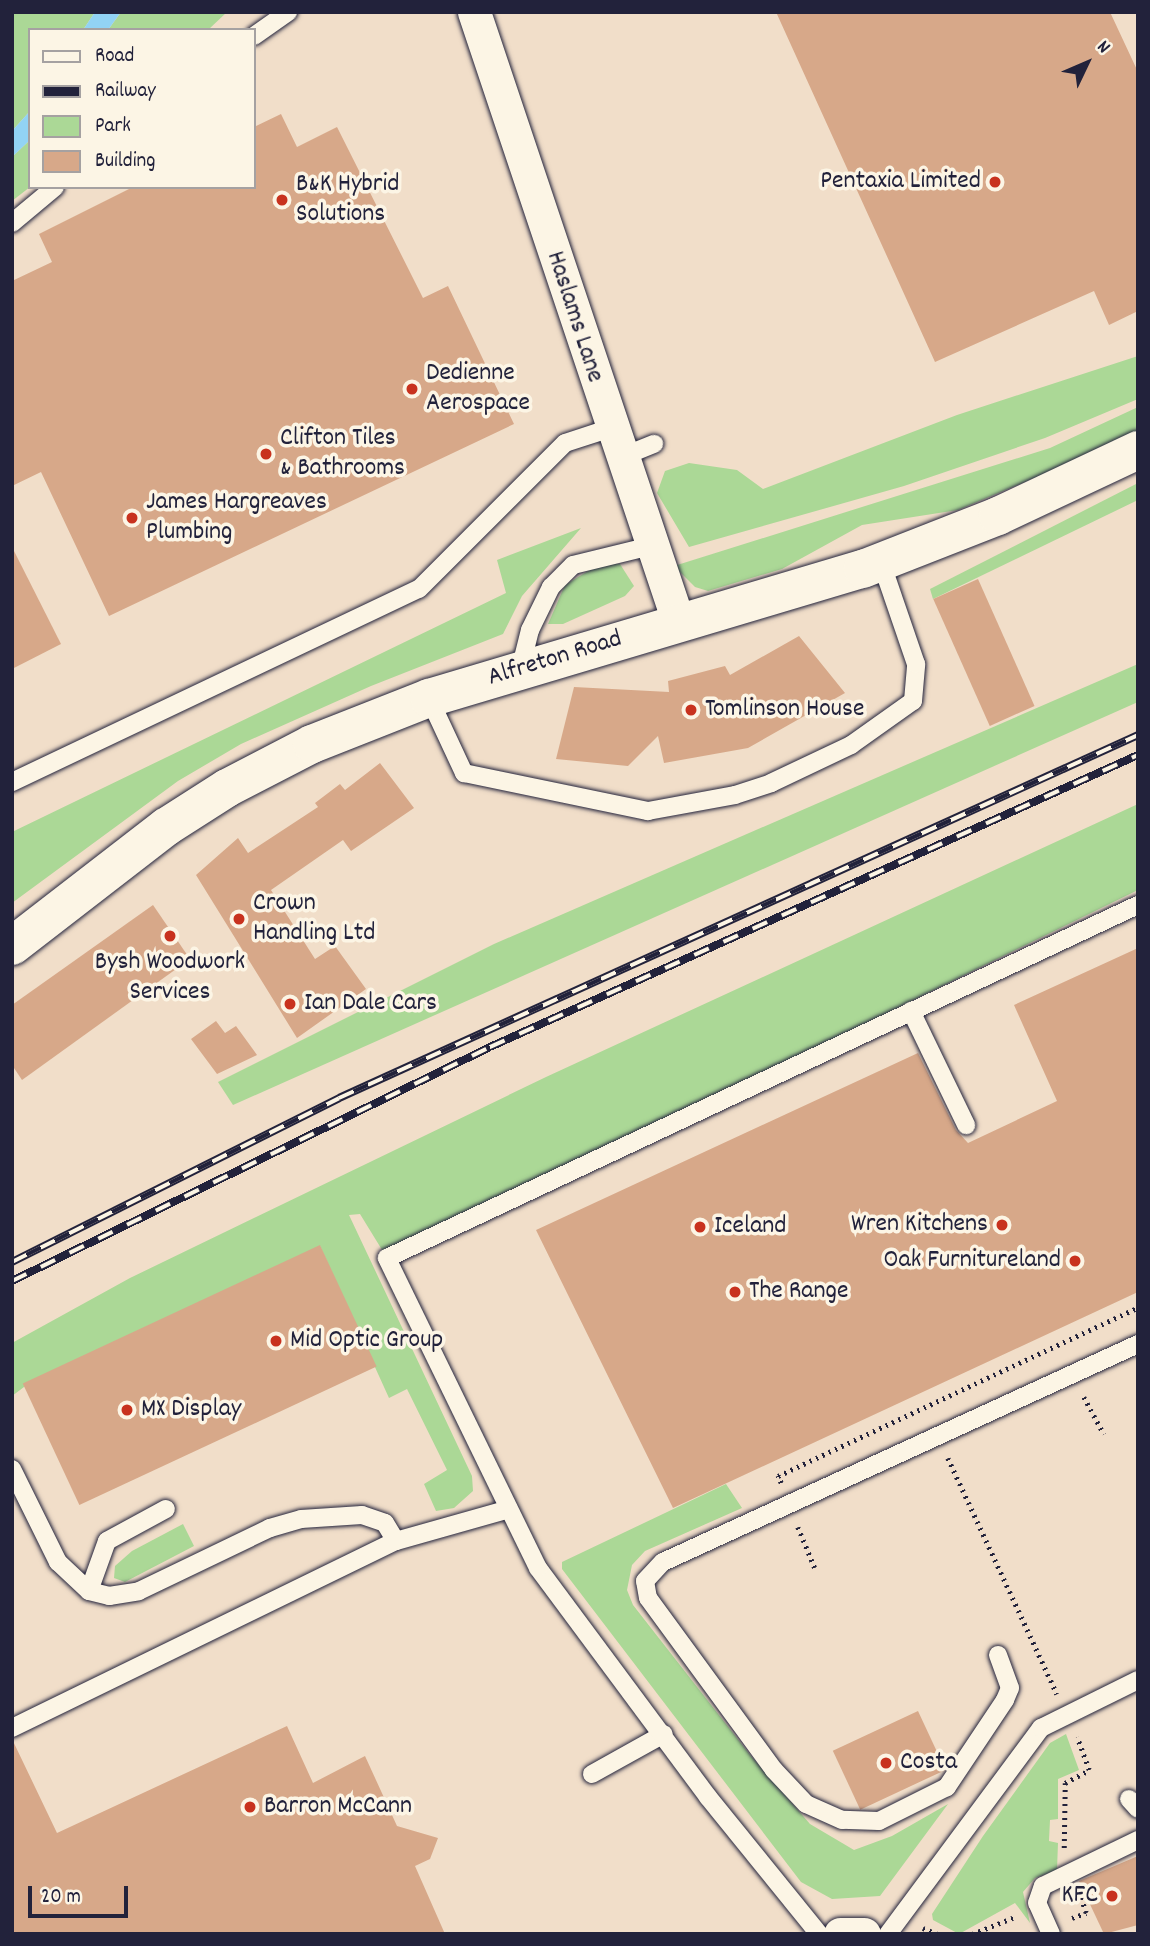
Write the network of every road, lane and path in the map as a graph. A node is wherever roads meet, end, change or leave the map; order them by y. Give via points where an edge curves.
1 (288, 12) edge
2 (474, 12) edge
3 (256, 35) edge
4 (53, 189) edge
5 (12, 223) edge
6 (615, 443) junction
7 (654, 444) dead end
8 (1138, 450) edge
9 (651, 546) junction
10 (881, 562) junction
11 (678, 621) junction
12 (520, 670) junction
13 (429, 698) junction
14 (12, 782) edge
15 (1138, 905) edge
16 (12, 946) edge
17 (911, 1011) junction
18 (966, 1125) dead end
19 (1138, 1344) edge
20 (937, 1437) junction
21 (12, 1469) edge
22 (166, 1508) dead end
23 (509, 1509) junction
24 (396, 1541) junction
25 (89, 1591) junction
26 (998, 1655) dead end
27 (1138, 1680) edge
28 (1066, 1713) junction
29 (12, 1728) edge
30 (664, 1734) junction
31 (592, 1774) dead end
32 (1138, 1840) edge
33 (1070, 1871) junction
34 (1022, 1924) dead end
35 (1049, 1931) edge
36 (819, 1934) edge
37 (840, 1934) edge
38 (864, 1934) edge
39 (888, 1934) edge
40 (972, 1934) edge

1 - 3 lane
2 - 6 street, Haslams Lane
4 - 5 lane
6 - 7 lane
6 - 9 street, Haslams Lane
6 - 14 lane via 565,443 419,589
8 - 10 street, Alfreton Road via 998,516
9 - 11 street, Haslams Lane
9 - 12 lane via 573,565 551,587
10 - 11 street, Alfreton Road
10 - 13 lane via 916,664 913,701 851,745 735,795 648,811 464,773
11 - 12 street, Alfreton Road
12 - 13 street, Alfreton Road
13 - 16 street, Alfreton Road via 312,744 227,788 166,827
15 - 17 lane
17 - 18 lane
17 - 23 lane via 387,1258
19 - 20 lane
20 - 26 lane via 663,1562 648,1575 644,1589 774,1770 806,1804 842,1820 879,1821 947,1787 1010,1688
20 - 28 path
21 - 25 lane via 58,1562
22 - 25 lane via 107,1541
23 - 24 lane
23 - 30 lane via 538,1568
24 - 25 lane via 385,1523 362,1515 301,1518 270,1528 139,1591 109,1596
24 - 29 lane
27 - 28 lane
28 - 33 path via 1089,1770 1065,1783 1064,1853
28 - 39 lane via 1028,1742
30 - 31 lane
30 - 36 lane via 708,1797
32 - 33 lane
33 - 35 lane via 1038,1894 1037,1903
33 - 35 path via 1086,1913
34 - 40 path via 1012,1914
37 - 38 street

